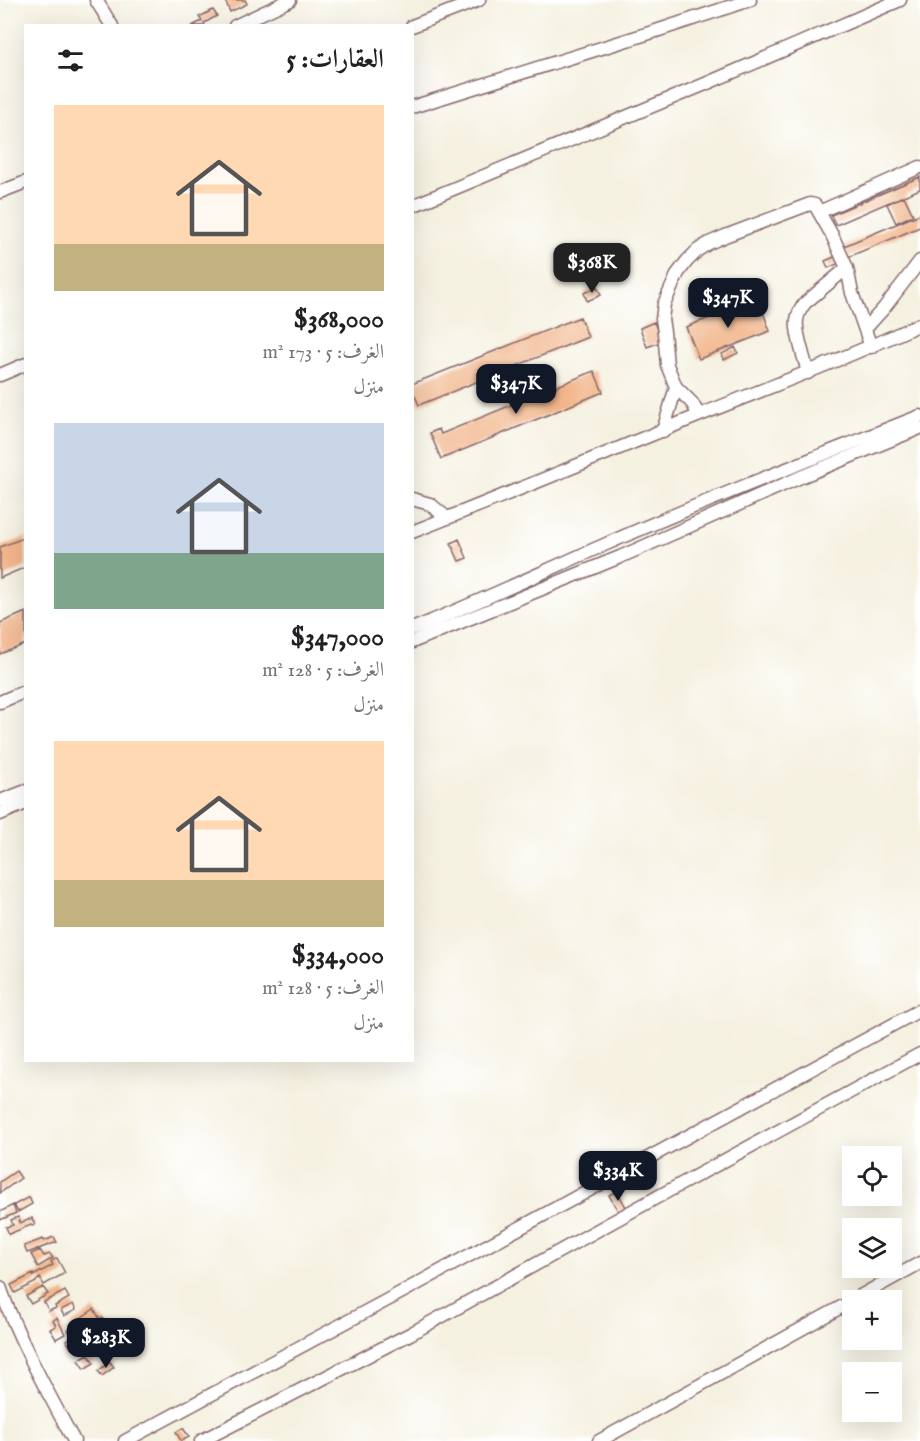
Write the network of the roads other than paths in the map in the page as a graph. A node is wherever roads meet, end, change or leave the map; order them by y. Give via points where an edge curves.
1 (96, 0) edge
2 (290, 0) edge
3 (479, 0) edge
4 (750, 0) edge
5 (900, 0) edge
6 (111, 24) edge
7 (237, 24) edge
8 (414, 25) edge
9 (414, 105) edge
10 (920, 167) edge
11 (24, 183) edge
12 (0, 192) edge
13 (414, 205) edge
14 (819, 212) junction
15 (920, 261) edge
16 (847, 268) junction
17 (920, 324) edge
18 (865, 329) junction
19 (871, 347) junction
20 (24, 365) edge
21 (808, 373) junction
22 (0, 375) edge
23 (676, 387) junction
24 (699, 415) junction
25 (920, 416) edge
26 (920, 428) edge
27 (663, 431) junction
28 (414, 500) edge
29 (447, 518) junction
30 (414, 531) edge
31 (414, 628) edge
32 (414, 641) edge
33 (24, 692) edge
34 (0, 702) edge
35 (24, 792) edge
36 (0, 801) edge
37 (24, 804) edge
38 (0, 814) edge
39 (920, 1010) edge
40 (920, 1054) edge
41 (920, 1263) edge
42 (0, 1287) edge
43 (872, 1290) edge
44 (842, 1307) edge
45 (74, 1441) edge
46 (125, 1441) edge
47 (201, 1441) edge
48 (598, 1441) edge

1 - 6 street
2 - 7 street
3 - 8 street
4 - 9 street
5 - 13 street
10 - 14 street
11 - 12 street
14 - 16 street
14 - 23 street via 813,204 800,208 725,236 698,250 687,261 669,291 662,319 666,365
15 - 18 street
16 - 18 street
16 - 21 street via 805,303 797,317
17 - 19 street
18 - 19 street
19 - 21 street
20 - 22 street
21 - 24 street
23 - 24 street
23 - 27 street
24 - 27 street
25 - 31 street via 616,540
26 - 32 street
27 - 29 street
28 - 29 street via 430,504
29 - 30 street
33 - 34 street
35 - 36 street
37 - 38 street
39 - 46 street
40 - 47 street via 410,1334
41 - 43 street
42 - 45 street
44 - 48 street

